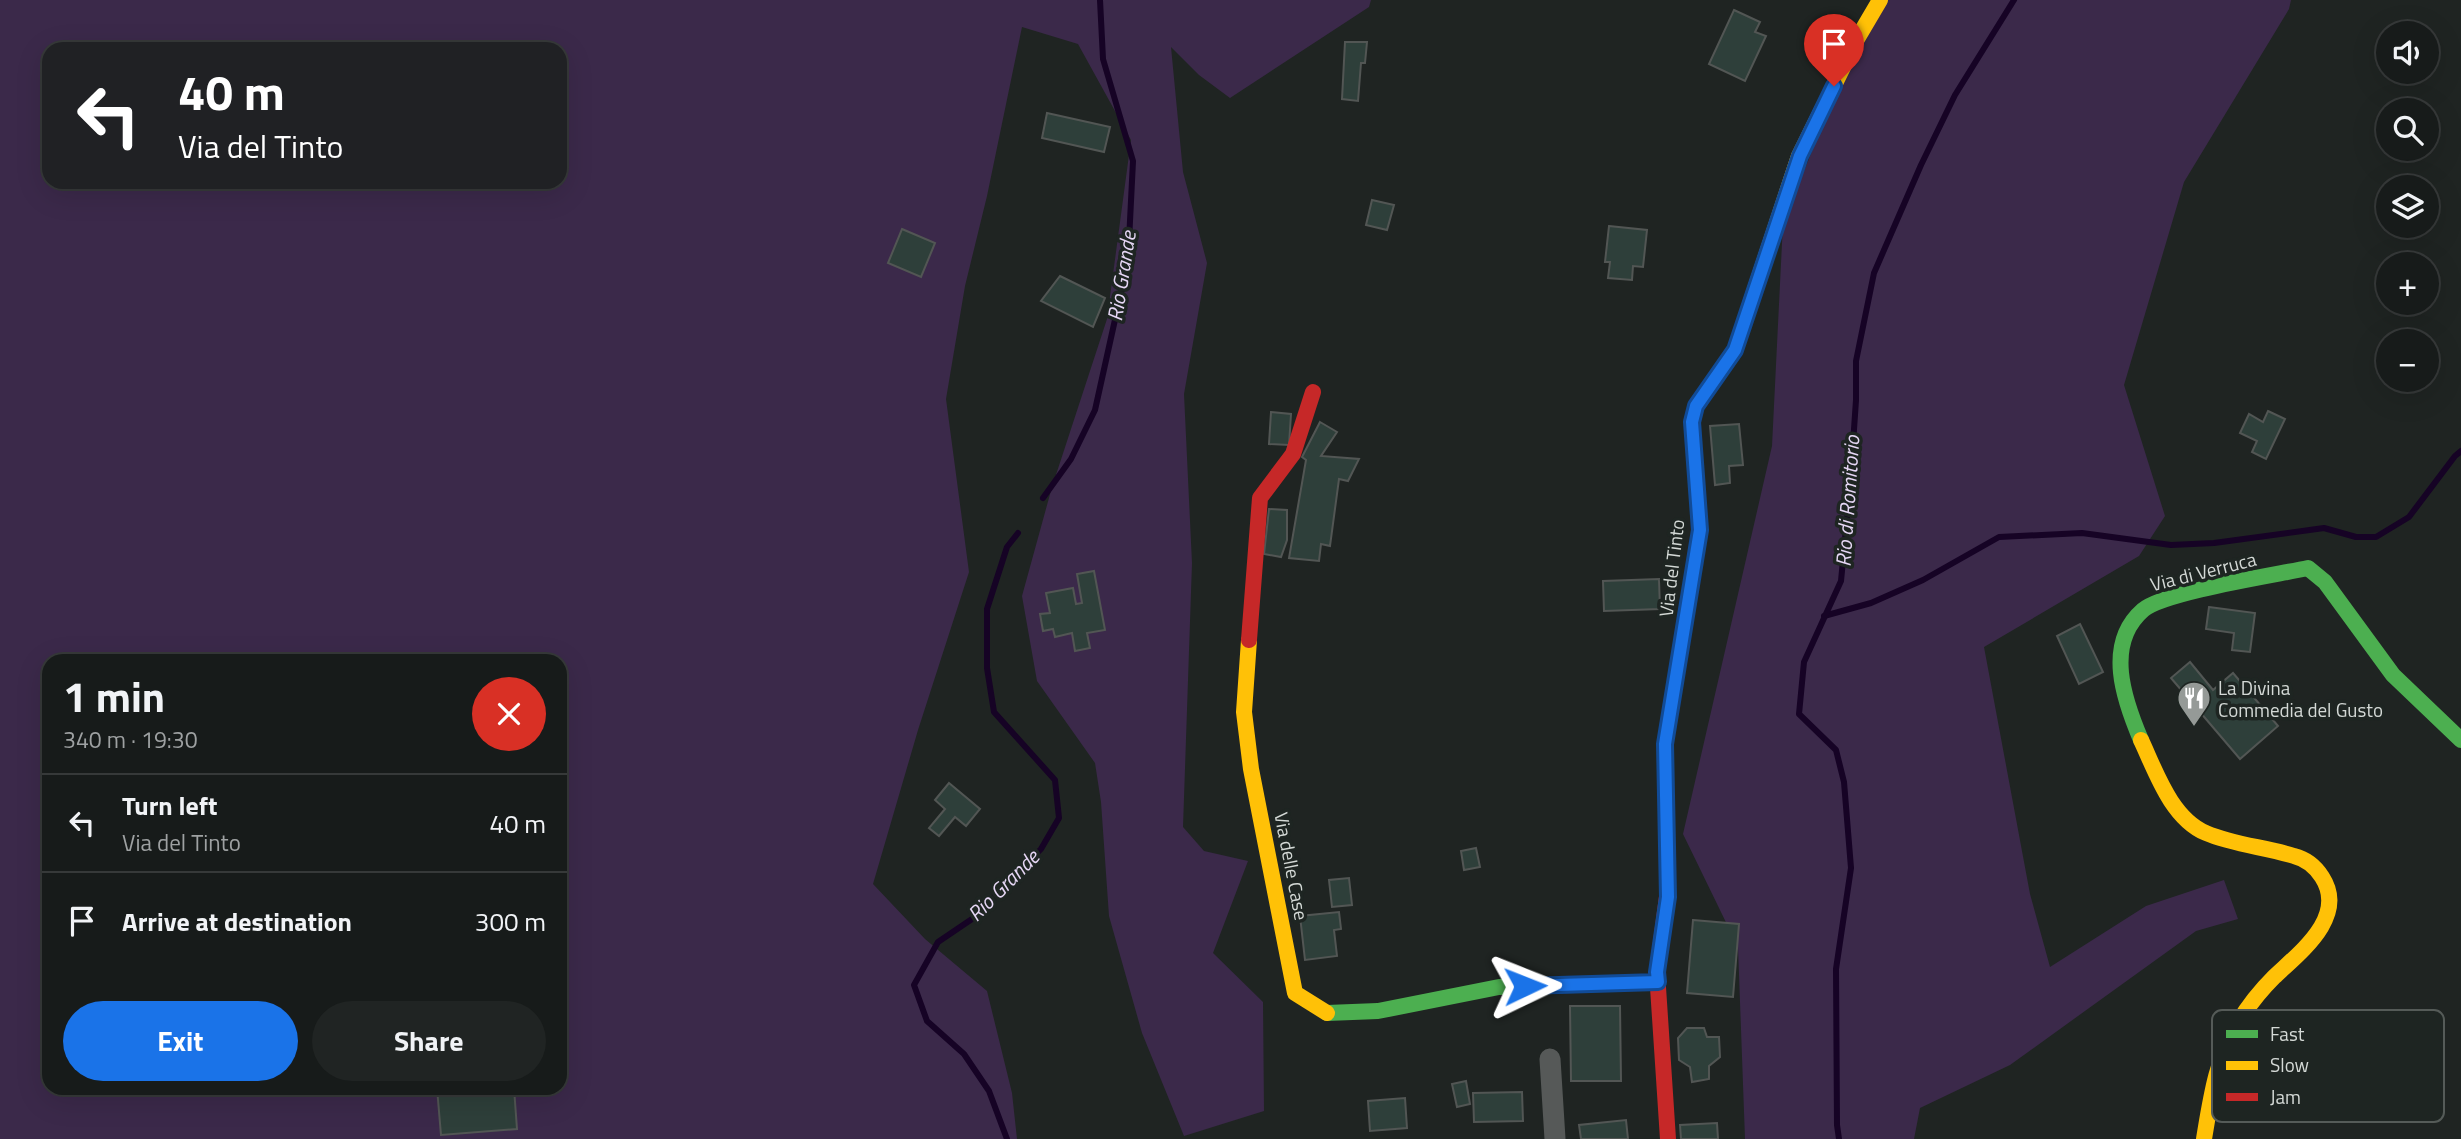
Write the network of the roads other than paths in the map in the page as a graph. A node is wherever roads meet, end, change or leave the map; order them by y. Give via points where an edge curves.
1 (1880, 0) edge
2 (1313, 392) dead end
3 (2461, 740) edge
4 (1658, 982) junction
5 (2249, 1010) edge
6 (1550, 1059) dead end
7 (2212, 1086) edge
8 (1555, 1139) edge
9 (1668, 1139) edge
10 (2204, 1139) edge

1 - 4 street, Via del Tinto via 1800,156 1735,350 1696,406 1692,422 1700,530 1665,744 1668,897
2 - 4 street, Via delle Case via 1293,454 1260,498 1244,712 1295,993 1326,1013 1378,1011 1499,987
3 - 5 street, Via di Verruca via 2393,675 2325,582 2308,568 2144,608 2122,645 2122,687 2127,710 2170,800 2203,832 2305,859 2326,882 2330,905 2324,922
4 - 9 street, Via del Tinto
6 - 8 street
7 - 10 street, Via di Verruca

